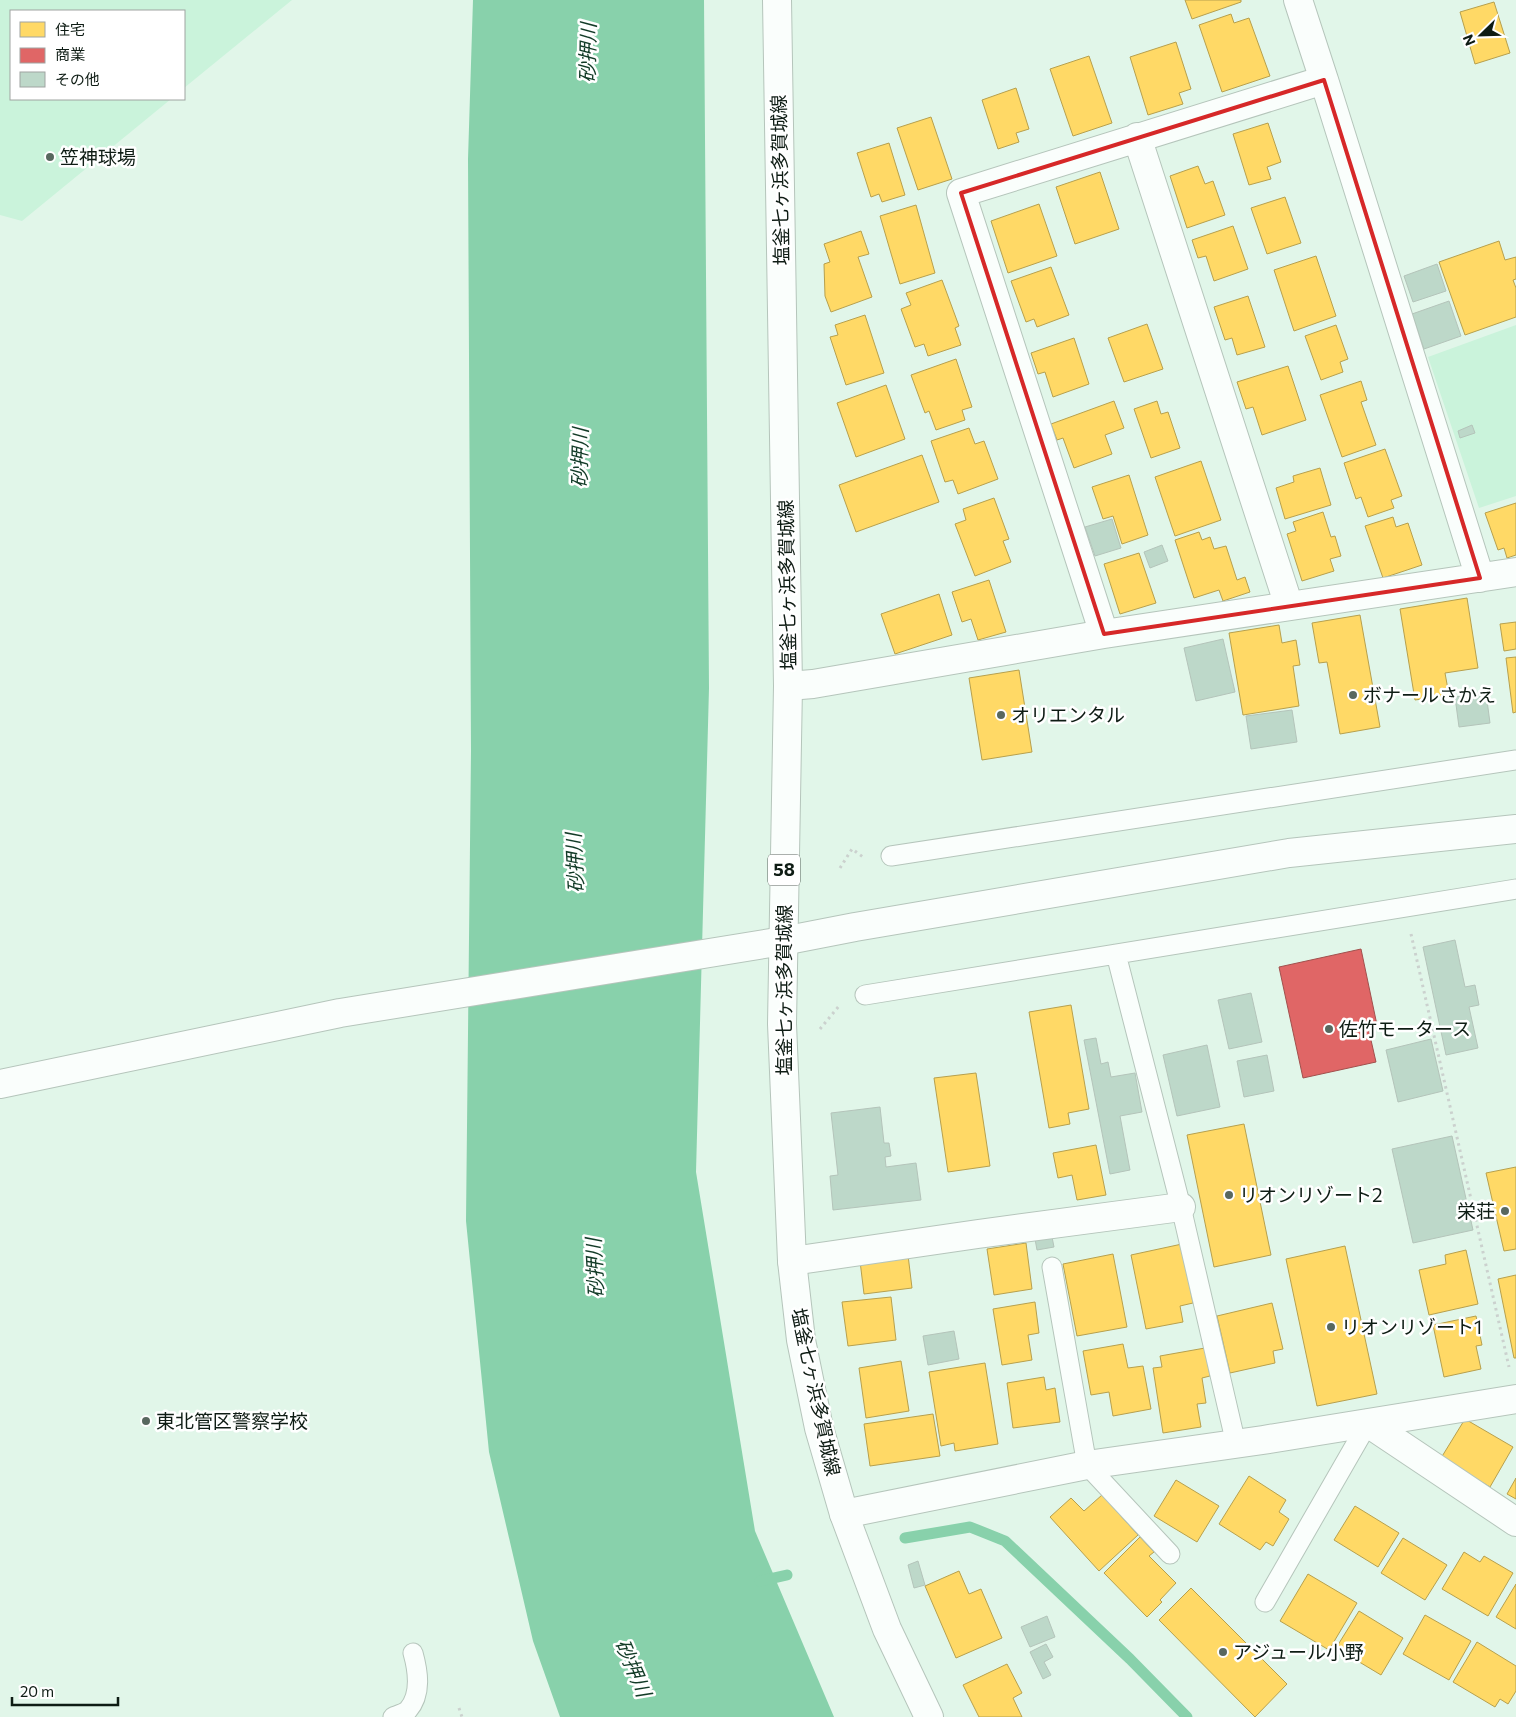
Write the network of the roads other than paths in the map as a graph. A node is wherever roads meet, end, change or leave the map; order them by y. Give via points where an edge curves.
1 (777, 0) edge
2 (1298, 0) edge
3 (1324, 80) junction
4 (1137, 137) junction
5 (1516, 572) edge
6 (1480, 578) junction
7 (1290, 606) junction
8 (1104, 634) junction
9 (788, 686) junction
10 (1516, 760) edge
11 (1516, 829) edge
12 (892, 856) dead end
13 (1516, 889) edge
14 (783, 941) junction
15 (1116, 954) junction
16 (865, 996) dead end
17 (0, 1084) edge
18 (1181, 1207) junction
19 (792, 1262) junction
20 (1052, 1268) dead end
21 (1516, 1399) edge
22 (1368, 1423) junction
23 (1236, 1444) junction
24 (1087, 1465) junction
25 (844, 1514) junction
26 (1516, 1522) edge
27 (1170, 1554) dead end
28 (1265, 1602) dead end
29 (413, 1653) dead end
30 (394, 1717) edge
31 (929, 1717) edge

1 - 9 street, 塩釜七ヶ浜多賀城線 / 58
2 - 3 street
3 - 4 street
3 - 6 street
4 - 7 street
4 - 8 street via 961,193
5 - 6 street
6 - 7 street
7 - 8 street
8 - 9 street
9 - 14 street, 塩釜七ヶ浜多賀城線 / 58
10 - 12 lane
11 - 14 street via 1288,853
13 - 15 lane
14 - 17 street via 340,1013
14 - 19 street, 塩釜七ヶ浜多賀城線 / 58 via 782,1024
15 - 16 lane
15 - 18 lane
18 - 19 street
18 - 23 lane
19 - 25 street, 塩釜七ヶ浜多賀城線 / 58 via 801,1340 819,1428
20 - 24 lane
21 - 22 street
22 - 23 street
22 - 26 street
22 - 28 lane
23 - 24 street
24 - 25 street
24 - 27 lane
25 - 31 street, 塩釜七ヶ浜多賀城線 / 58 via 887,1629
29 - 30 lane via 419,1675 416,1695 407,1711

